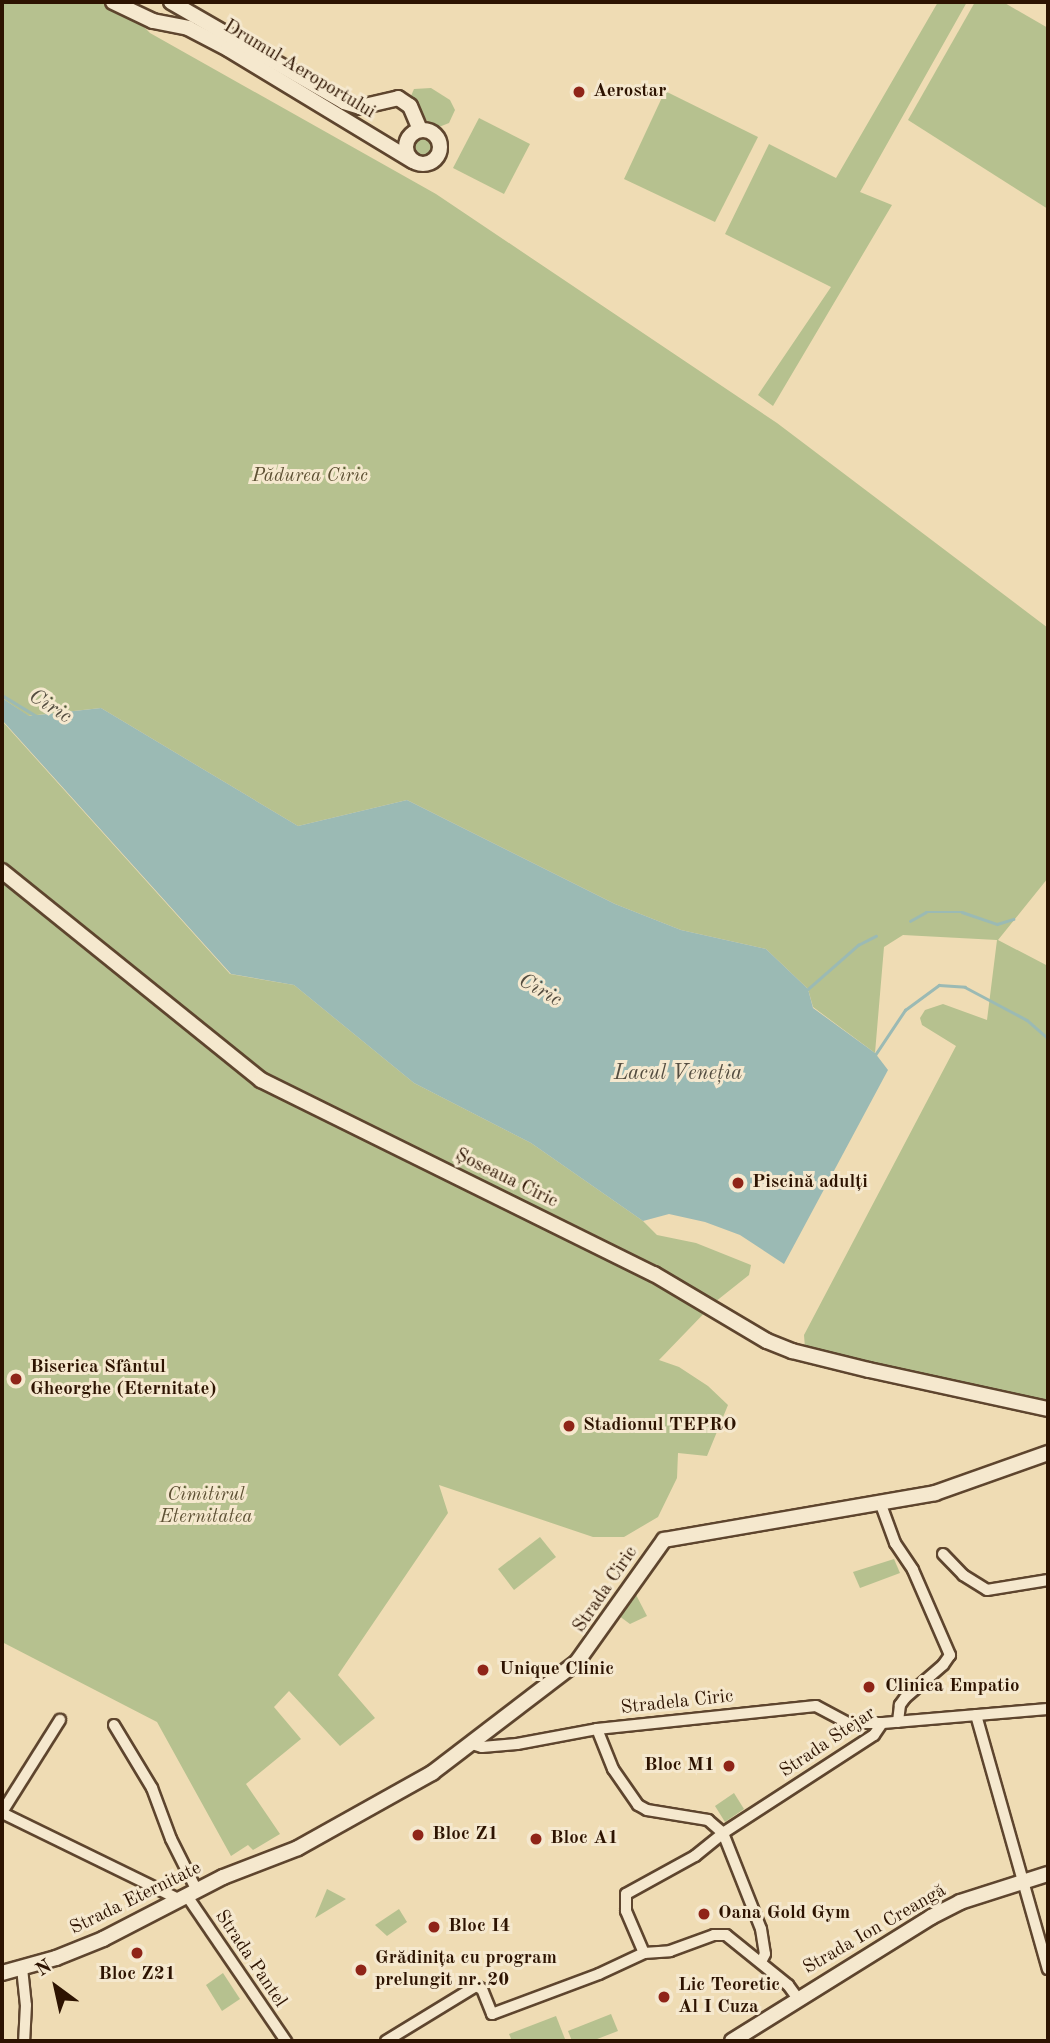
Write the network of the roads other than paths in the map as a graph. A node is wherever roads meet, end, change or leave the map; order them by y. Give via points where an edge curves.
1 (113, 2) edge
2 (171, 2) edge
3 (415, 133) junction
4 (385, 144) junction
5 (413, 161) junction
6 (2, 870) edge
7 (1048, 1409) edge
8 (1048, 1453) edge
9 (880, 1502) junction
10 (943, 1554) dead end
11 (1048, 1580) edge
12 (1048, 1709) edge
13 (976, 1715) junction
14 (60, 1720) dead end
15 (898, 1722) junction
16 (882, 1723) junction
17 (114, 1726) dead end
18 (597, 1729) junction
19 (472, 1744) junction
20 (2, 1813) edge
21 (723, 1833) junction
22 (285, 1854) joint
23 (1048, 1874) edge
24 (1024, 1881) junction
25 (188, 1896) junction
26 (644, 1954) junction
27 (761, 1962) junction
28 (22, 1968) junction
29 (1048, 1969) edge
30 (2, 1973) edge
31 (798, 1999) junction
32 (24, 2041) edge
33 (286, 2041) edge
34 (386, 2041) edge
35 (732, 2041) edge

1 - 4 street, Drumul Aeroportului via 153,21 208,38
2 - 3 street via 344,102 360,107 398,98 410,106
3 - 4 street, Drumul Aeroportului
3 - 5 street via 405,144
3 - 5 street via 437,136 440,152 429,164
4 - 5 street, Drumul Aeroportului
6 - 7 street, Șoseaua Ciric via 261,1080 654,1274 745,1330 792,1351
8 - 9 street, Strada Ciric via 935,1493
9 - 15 street via 950,1655 905,1698
9 - 19 street, Strada Ciric via 664,1539 587,1652
10 - 11 street via 963,1575 987,1590
12 - 13 street, Strada Stejar
13 - 15 street, Strada Stejar
13 - 24 street
14 - 20 street
15 - 16 street, Strada Stejar
16 - 18 street, Stradela Ciric via 848,1723 816,1706
16 - 21 street, Strada Stejar via 874,1735
17 - 25 street, Strada Pantel via 148,1779
18 - 19 street, Stradela Ciric via 517,1744
18 - 21 street via 614,1769 638,1805 708,1820
19 - 22 street, Strada Ciric via 391,1798
20 - 25 street
21 - 26 street, Strada Stejar via 695,1856 626,1895 626,1911
21 - 27 street via 761,1929 765,1954
22 - 25 street, Strada Eternitate
23 - 24 street, Strada Ion Creangă
24 - 29 street
24 - 31 street, Strada Ion Creangă via 960,1902
25 - 28 street, Strada Eternitate via 81,1949
25 - 33 street, Strada Pantel
26 - 27 street via 726,1935
26 - 34 street via 492,2014 482,1989 476,1986
27 - 31 street
28 - 30 street, Strada Eternitate
28 - 32 street
31 - 35 street, Strada Ion Creangă

